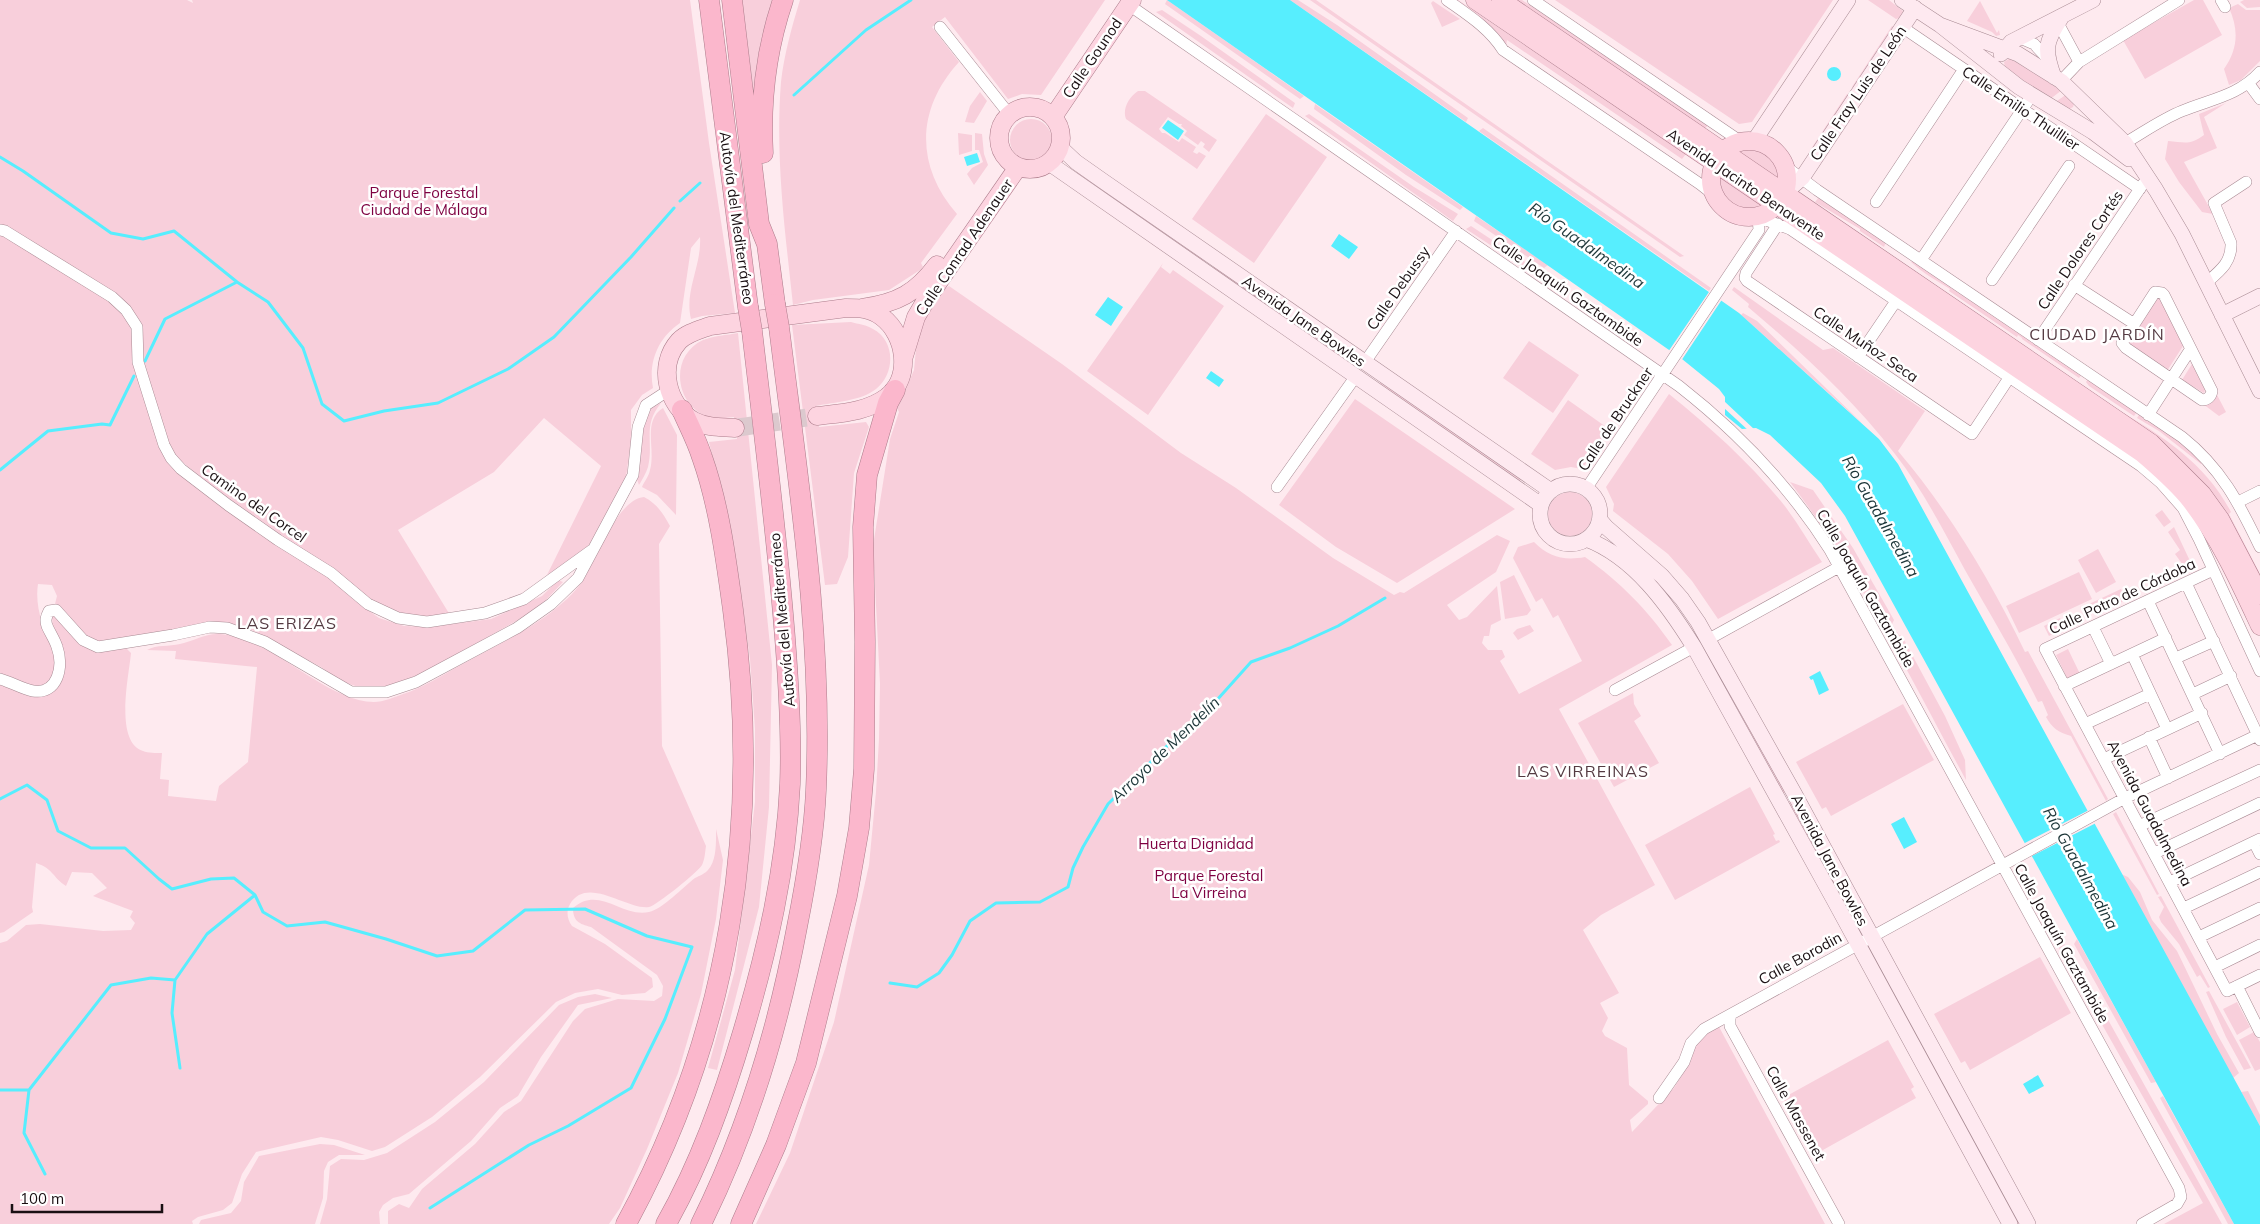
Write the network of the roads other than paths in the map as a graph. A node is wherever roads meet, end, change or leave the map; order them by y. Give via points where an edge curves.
1 (709, 0) edge
2 (732, 0) edge
3 (783, 0) edge
4 (1447, 0) edge
5 (1475, 0) edge
6 (1501, 0) edge
7 (1533, 0) edge
8 (1848, 0) edge
9 (1902, 0) edge
10 (2093, 0) edge
11 (2178, 0) edge
12 (1128, 2) edge
13 (1915, 8) junction
14 (2060, 20) junction
15 (1940, 25) junction
16 (940, 27) dead end
17 (1902, 27) junction
18 (2020, 38) junction
19 (2005, 48) junction
20 (2047, 58) junction
21 (2079, 62) junction
22 (1964, 69) junction
23 (1998, 70) junction
24 (2260, 72) edge
25 (2058, 79) junction
26 (2249, 84) junction
27 (2032, 95) junction
28 (2080, 99) junction
29 (2260, 99) edge
30 (2022, 109) junction
31 (1048, 113) junction
32 (1010, 114) junction
33 (2064, 116) junction
34 (1747, 141) junction
35 (2126, 144) junction
36 (1060, 147) junction
37 (1718, 156) junction
38 (1049, 163) junction
39 (1014, 165) junction
40 (1785, 166) junction
41 (2069, 166) dead end
42 (1802, 178) junction
43 (2246, 182) dead end
44 (2144, 183) junction
45 (1714, 196) junction
46 (1781, 199) junction
47 (1876, 202) dead end
48 (1758, 217) junction
49 (1778, 224) junction
50 (0, 230) edge
51 (1456, 231) junction
52 (767, 244) junction
53 (1921, 260) junction
54 (1992, 280) dead end
55 (2206, 282) junction
56 (2074, 285) junction
57 (2260, 296) edge
58 (1896, 301) junction
59 (862, 308) junction
60 (2222, 316) junction
61 (2133, 323) junction
62 (2038, 340) junction
63 (2190, 350) junction
64 (904, 356) junction
65 (1858, 357) junction
66 (1365, 362) junction
67 (2018, 367) junction
68 (1665, 371) junction
69 (1356, 376) junction
70 (2172, 379) junction
71 (669, 390) junction
72 (895, 390) junction
73 (2260, 391) edge
74 (682, 410) junction
75 (2148, 415) junction
76 (817, 416) tunnel mouth
77 (735, 428) tunnel mouth
78 (1277, 487) dead end
79 (1586, 489) junction
80 (1551, 491) junction
81 (2260, 491) edge
82 (2238, 502) junction
83 (1541, 505) junction
84 (1600, 520) junction
85 (1586, 539) junction
86 (2260, 547) edge
87 (595, 548) junction
88 (1839, 567) junction
89 (2213, 570) junction
90 (2186, 583) junction
91 (2260, 595) edge
92 (2148, 601) junction
93 (2260, 626) edge
94 (2093, 627) junction
95 (2166, 638) junction
96 (1708, 639) junction
97 (2214, 640) junction
98 (1694, 646) junction
99 (2045, 649) joint
100 (2132, 654) junction
101 (2176, 658) junction
102 (2111, 664) junction
103 (2260, 671) edge
104 (2231, 676) junction
105 (0, 678) edge
106 (2064, 686) junction
107 (1615, 690) dead end
108 (2150, 694) junction
109 (2193, 694) junction
110 (2202, 713) junction
111 (2085, 724) junction
112 (2167, 729) junction
113 (2149, 737) junction
114 (2259, 737) edge
115 (2220, 754) junction
116 (2104, 759) junction
117 (2260, 770) edge
118 (2168, 778) junction
119 (2125, 798) junction
120 (2260, 803) edge
121 (2139, 826) junction
122 (2257, 840) edge
123 (2155, 853) junction
124 (2260, 854) edge
125 (2006, 863) junction
126 (2260, 872) edge
127 (2170, 882) junction
128 (2184, 908) junction
129 (2260, 908) edge
130 (1872, 936) junction
131 (2199, 937) junction
132 (1857, 944) junction
133 (2260, 945) edge
134 (2215, 967) junction
135 (2260, 975) edge
136 (2232, 989) junction
137 (1730, 1016) junction
138 (2260, 1032) edge
139 (1659, 1098) dead end
140 (626, 1224) edge
141 (666, 1224) edge
142 (701, 1224) edge
143 (741, 1224) edge
144 (1839, 1224) edge
145 (2010, 1224) edge
146 (2028, 1224) edge
147 (2142, 1224) edge

1 - 141 highway, Autovía del Mediterráneo, bridge via 778,559 790,699 790,784 782,871 758,982 726,1089 686,1188
2 - 52 highway, Autovía del Mediterráneo via 759,224
3 - 52 highway via 763,84 762,146 770,224
4 - 45 street, Avenida Jacinto Benavente via 1484,26 1503,50
5 - 37 main road, Avenida Jacinto Benavente
6 - 37 main road, Avenida Jacinto Benavente
7 - 34 street
8 - 34 main road
9 - 13 main road
10 - 14 main road
11 - 21 street
12 - 31 main road, Calle Gounod via 1057,93
12 - 51 street, Calle Joaquín Gaztambide
13 - 15 main road
13 - 17 main road, Calle Fray Luis de León
14 - 18 main road
14 - 20 main road via 2047,45
14 - 21 street
15 - 19 main road, Calle Emilio Thuillier
15 - 23 main road, Calle Emilio Thuillier
16 - 32 street
17 - 22 street, Calle Emilio Thuillier
17 - 42 main road, Calle Fray Luis de León
18 - 19 main road
18 - 20 street via 2034,44
19 - 23 main road via 1997,61
19 - 25 main road, Calle Emilio Thuillier
20 - 25 main road
21 - 25 street
22 - 30 street, Calle Emilio Thuillier
22 - 47 street
23 - 27 main road, Calle Emilio Thuillier
24 - 26 street
25 - 28 main road, Calle Emilio Thuillier
26 - 29 street
26 - 35 street via 2160,121
27 - 30 street
27 - 33 main road, Calle Emilio Thuillier
28 - 33 main road, Calle Emilio Thuillier via 2080,107 2075,114
28 - 35 main road, Calle Emilio Thuillier
30 - 44 street, Calle Emilio Thuillier
30 - 53 street
31 - 32 main road via 1032,106
31 - 36 main road via 1060,128
32 - 39 main road via 1000,129 1000,148
33 - 44 main road, Calle Emilio Thuillier via 2117,149
34 - 37 main road
34 - 40 main road via 1772,148
35 - 44 main road, Calle Emilio Thuillier
36 - 38 main road
36 - 66 main road, Avenida Jane Bowles via 1076,162
37 - 45 main road via 1710,173
37 - 46 main road, Avenida Jacinto Benavente
38 - 39 main road via 1038,169
38 - 69 main road, Avenida Jane Bowles
39 - 59 main road, Calle Conrad Adenauer via 924,282 890,303
39 - 64 main road, Calle Conrad Adenauer via 916,317
40 - 42 street
40 - 46 main road via 1787,179
41 - 54 street
42 - 46 main road, Avenida Jacinto Benavente
42 - 53 street
43 - 55 street via 2214,203 2232,250 2223,268
44 - 55 main road, Calle Emilio Thuillier via 2182,234
44 - 56 street, Calle Dolores Cortés
45 - 48 main road via 1724,209 1740,217
46 - 48 main road
46 - 67 main road, Avenida Jacinto Benavente
48 - 49 street, Avenida Jacinto Benavente
48 - 68 street, Calle de Bruckner via 1759,230
49 - 58 street, Avenida Jacinto Benavente
49 - 65 street, Calle Muñoz Seca via 1745,278
50 - 87 street, Camino del Corcel via 112,297 126,310 137,327 138,362 164,444 181,469 278,540 332,573 368,604 398,618 427,622 485,612 524,599
51 - 66 street, Calle Debussy
51 - 68 street, Calle Joaquín Gaztambide
52 - 142 highway, Autovía del Mediterráneo, bridge via 808,556 816,697 816,791 806,884 784,994 752,1099
53 - 62 street
55 - 60 main road, Calle Emilio Thuillier
56 - 61 street
56 - 62 street, Calle Dolores Cortés
57 - 60 main road
58 - 65 street
58 - 67 street, Avenida Jacinto Benavente
59 - 64 main road via 881,316 892,326
59 - 71 main road, Calle Conrad Adenauer via 710,326 689,334 673,350 667,367
60 - 73 main road, Calle Emilio Thuillier
61 - 63 street via 2152,294 2162,293
61 - 70 street via 2122,343
62 - 75 street
63 - 70 street
63 - 70 street via 2212,394 2202,400
64 - 72 main road, Calle Conrad Adenauer
65 - 67 street, Calle Muñoz Seca via 1972,434
66 - 80 main road, Avenida Jane Bowles
67 - 89 street via 2161,483 2182,508
67 - 91 main road via 2151,443 2202,494 2220,519
67 - 93 main road via 2142,453 2168,476 2191,501 2230,562
68 - 79 street, Calle de Bruckner
68 - 88 street, Calle Joaquín Gaztambide via 1756,456 1809,517
69 - 78 street
69 - 83 main road, Avenida Jane Bowles
70 - 75 street
71 - 74 main road
71 - 87 street via 646,405 638,427 633,475
72 - 76 main road via 875,405
72 - 143 highway via 888,403 868,475 864,527 864,769 859,828 847,896 806,1064 776,1145
74 - 77 main road via 705,425
74 - 140 highway via 702,457 729,575 742,698 742,815 730,930 701,1050 664,1148
75 - 82 street via 2197,449 2224,479
79 - 80 main road via 1570,485
79 - 84 main road via 1598,503
80 - 83 main road
81 - 82 street
82 - 86 street
83 - 85 main road via 1541,524 1549,536 1557,542 1572,544
84 - 85 main road
84 - 96 main road, Avenida Jane Bowles via 1662,576 1682,599
85 - 98 main road, Avenida Jane Bowles via 1608,549 1650,586
87 - 105 street via 578,578 551,604 517,628 416,682 386,692 351,692 265,642 227,628 210,627 98,647 83,640 56,610 49,612 46,618 60,655 59,675 53,685 44,691 32,691
88 - 96 street
88 - 125 street, Calle Joaquín Gaztambide
89 - 90 street, Calle Potro de Córdoba
89 - 103 street
90 - 92 street, Calle Potro de Córdoba
90 - 97 street
92 - 94 street, Calle Potro de Córdoba
92 - 95 street
94 - 99 street, Calle Potro de Córdoba
94 - 102 street
95 - 100 street
95 - 101 street
96 - 130 main road, Avenida Jane Bowles
97 - 101 street
97 - 104 street
98 - 107 street
98 - 132 main road, Avenida Jane Bowles
99 - 106 street, Avenida Guadalmedina
100 - 102 street
100 - 108 street
101 - 109 street
102 - 106 street
104 - 109 street
104 - 114 street
106 - 111 street, Avenida Guadalmedina
108 - 111 street
108 - 112 street
109 - 110 street
110 - 112 street
110 - 115 street
111 - 116 street, Avenida Guadalmedina
112 - 113 street
113 - 116 street
113 - 118 street
114 - 115 street, Calle Borodin
115 - 118 street, Calle Borodin
116 - 119 street, Avenida Guadalmedina
117 - 121 street
118 - 119 street, Calle Borodin
119 - 121 street, Avenida Guadalmedina
119 - 125 street, Calle Borodin
120 - 123 street
121 - 123 street, Avenida Guadalmedina
122 - 124 street
122 - 127 street
123 - 127 street, Avenida Guadalmedina
125 - 130 street, Calle Borodin
125 - 147 street, Calle Joaquín Gaztambide via 2179,1188 2181,1197 2177,1204
126 - 128 street
127 - 128 street, Avenida Guadalmedina
128 - 131 street, Avenida Guadalmedina
129 - 131 street
130 - 132 street, Calle Borodin
130 - 146 main road, Avenida Jane Bowles
131 - 134 street, Avenida Guadalmedina
132 - 137 street, Calle Borodin
132 - 145 main road, Avenida Jane Bowles
133 - 134 street
134 - 136 street, Avenida Guadalmedina
135 - 136 street
136 - 138 street, Avenida Guadalmedina
137 - 139 street, Calle Borodin via 1704,1029
137 - 144 street, Calle Massenet via 1730,1026

